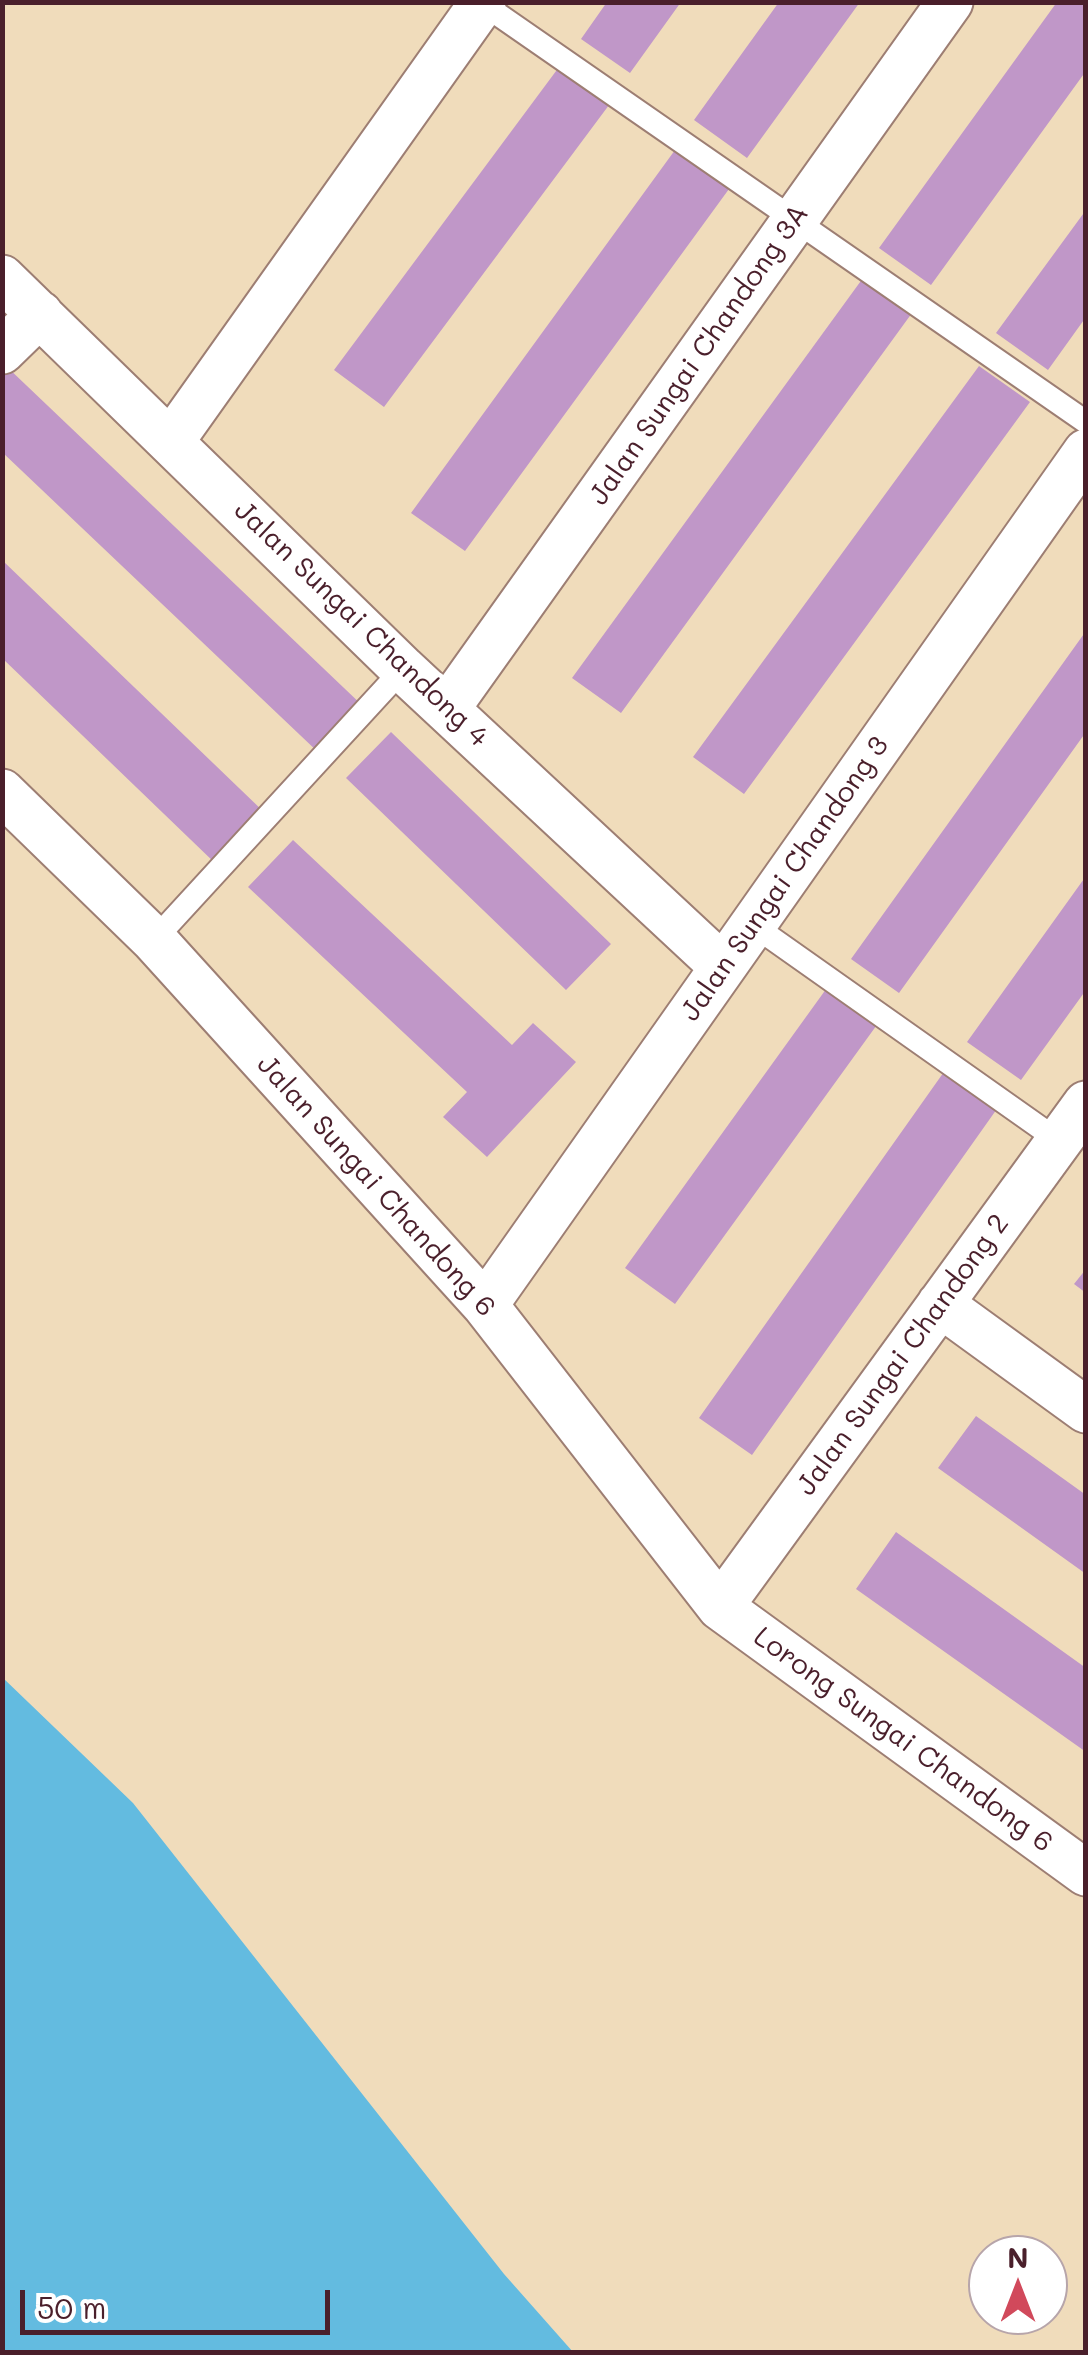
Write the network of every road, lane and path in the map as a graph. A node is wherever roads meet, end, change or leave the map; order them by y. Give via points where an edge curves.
1 (950, 2) edge
2 (483, 3) edge
3 (795, 220) junction
4 (2, 278) edge
5 (40, 314) junction
6 (2, 352) edge
7 (1086, 422) edge
8 (172, 440) junction
9 (1086, 452) edge
10 (403, 670) junction
11 (448, 707) junction
12 (2, 792) edge
13 (752, 925) junction
14 (154, 940) junction
15 (723, 967) junction
16 (1086, 1104) edge
17 (1058, 1141) junction
18 (940, 1304) junction
19 (485, 1305) junction
20 (1086, 1410) edge
21 (720, 1606) junction
22 (1082, 1864) edge

1 - 3 street, Jalan Sungai Chandong 3A
2 - 3 lane
2 - 8 street
3 - 7 lane
3 - 11 street, Jalan Sungai Chandong 3A
4 - 5 street, Jalan Sungai Chandong 4
5 - 6 street
5 - 8 street, Jalan Sungai Chandong 4
8 - 10 street, Jalan Sungai Chandong 4
9 - 13 street, Jalan Sungai Chandong 3
10 - 11 street, Jalan Sungai Chandong 4
10 - 14 lane
11 - 15 street, Jalan Sungai Chandong 4
12 - 14 street, Jalan Sungai Chandong 6
13 - 15 street, Jalan Sungai Chandong 3
13 - 17 lane
14 - 19 street, Jalan Sungai Chandong 6
15 - 19 street, Jalan Sungai Chandong 3
16 - 17 street, Jalan Sungai Chandong 2
17 - 18 street, Jalan Sungai Chandong 2
18 - 20 street
18 - 21 street, Jalan Sungai Chandong 2
19 - 21 street, Jalan Sungai Chandong 6
21 - 22 street, Lorong Sungai Chandong 6

